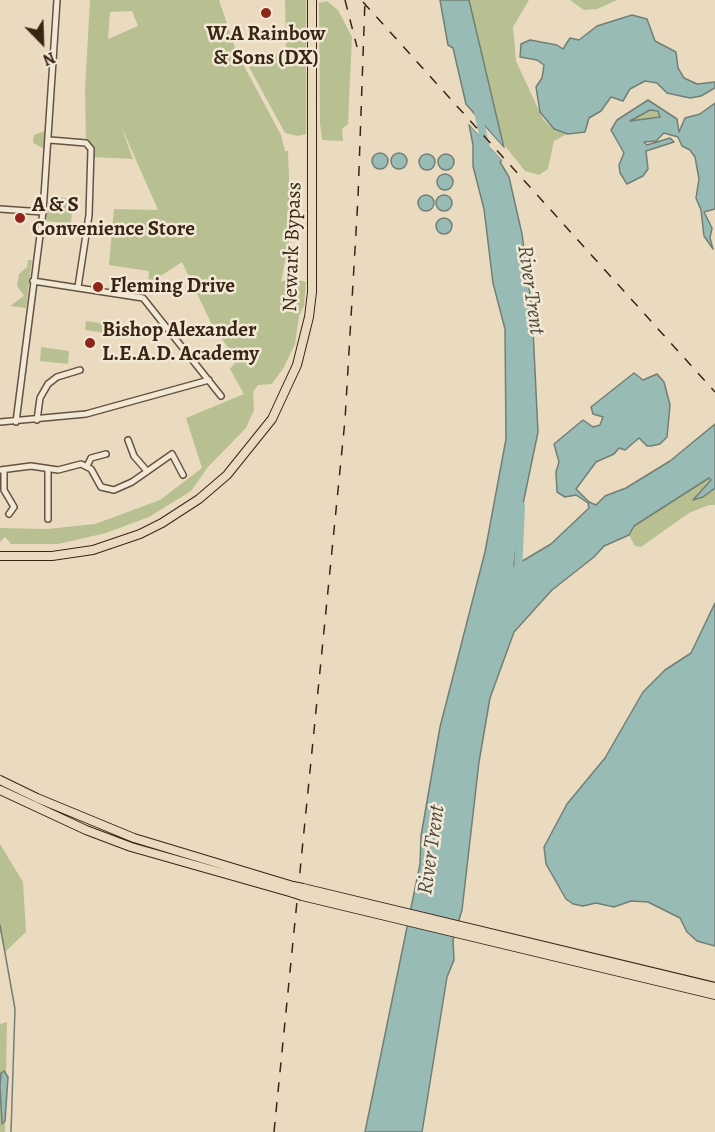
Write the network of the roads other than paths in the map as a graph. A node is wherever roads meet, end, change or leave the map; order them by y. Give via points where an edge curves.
1 (57, 0) edge
2 (312, 0) edge
3 (50, 140) junction
4 (0, 209) edge
5 (43, 212) junction
6 (33, 281) junction
7 (78, 287) junction
8 (80, 370) dead end
9 (209, 380) junction
10 (221, 396) dead end
11 (37, 420) junction
12 (0, 422) edge
13 (16, 422) junction
14 (128, 440) dead end
15 (106, 454) dead end
16 (87, 466) junction
17 (48, 469) junction
18 (2, 471) edge
19 (147, 471) junction
20 (183, 475) dead end
21 (9, 514) dead end
22 (48, 519) dead end
23 (0, 556) edge
24 (0, 780) edge
25 (0, 790) edge
26 (293, 889) junction
27 (677, 983) junction
28 (715, 987) edge
29 (715, 995) edge

1 - 3 street
2 - 23 highway, Newark Bypass via 314,251 309,316 289,387 259,438 199,500 140,534 93,550
3 - 5 street
3 - 7 street via 86,143 91,149 89,215
4 - 5 street
5 - 6 street
6 - 7 street
6 - 13 street
7 - 9 street via 143,298
8 - 11 street via 48,384 40,398
9 - 10 street
9 - 11 street via 102,411
11 - 13 street
12 - 13 street
14 - 19 street via 134,456
15 - 16 street via 91,458
16 - 17 street
16 - 19 street via 108,490 128,484
17 - 18 street
17 - 22 street
18 - 21 street via 6,496 14,507
19 - 20 street via 172,454
24 - 26 highway via 134,837
25 - 26 highway via 131,847
26 - 27 highway, bridge
27 - 28 highway
27 - 29 highway

